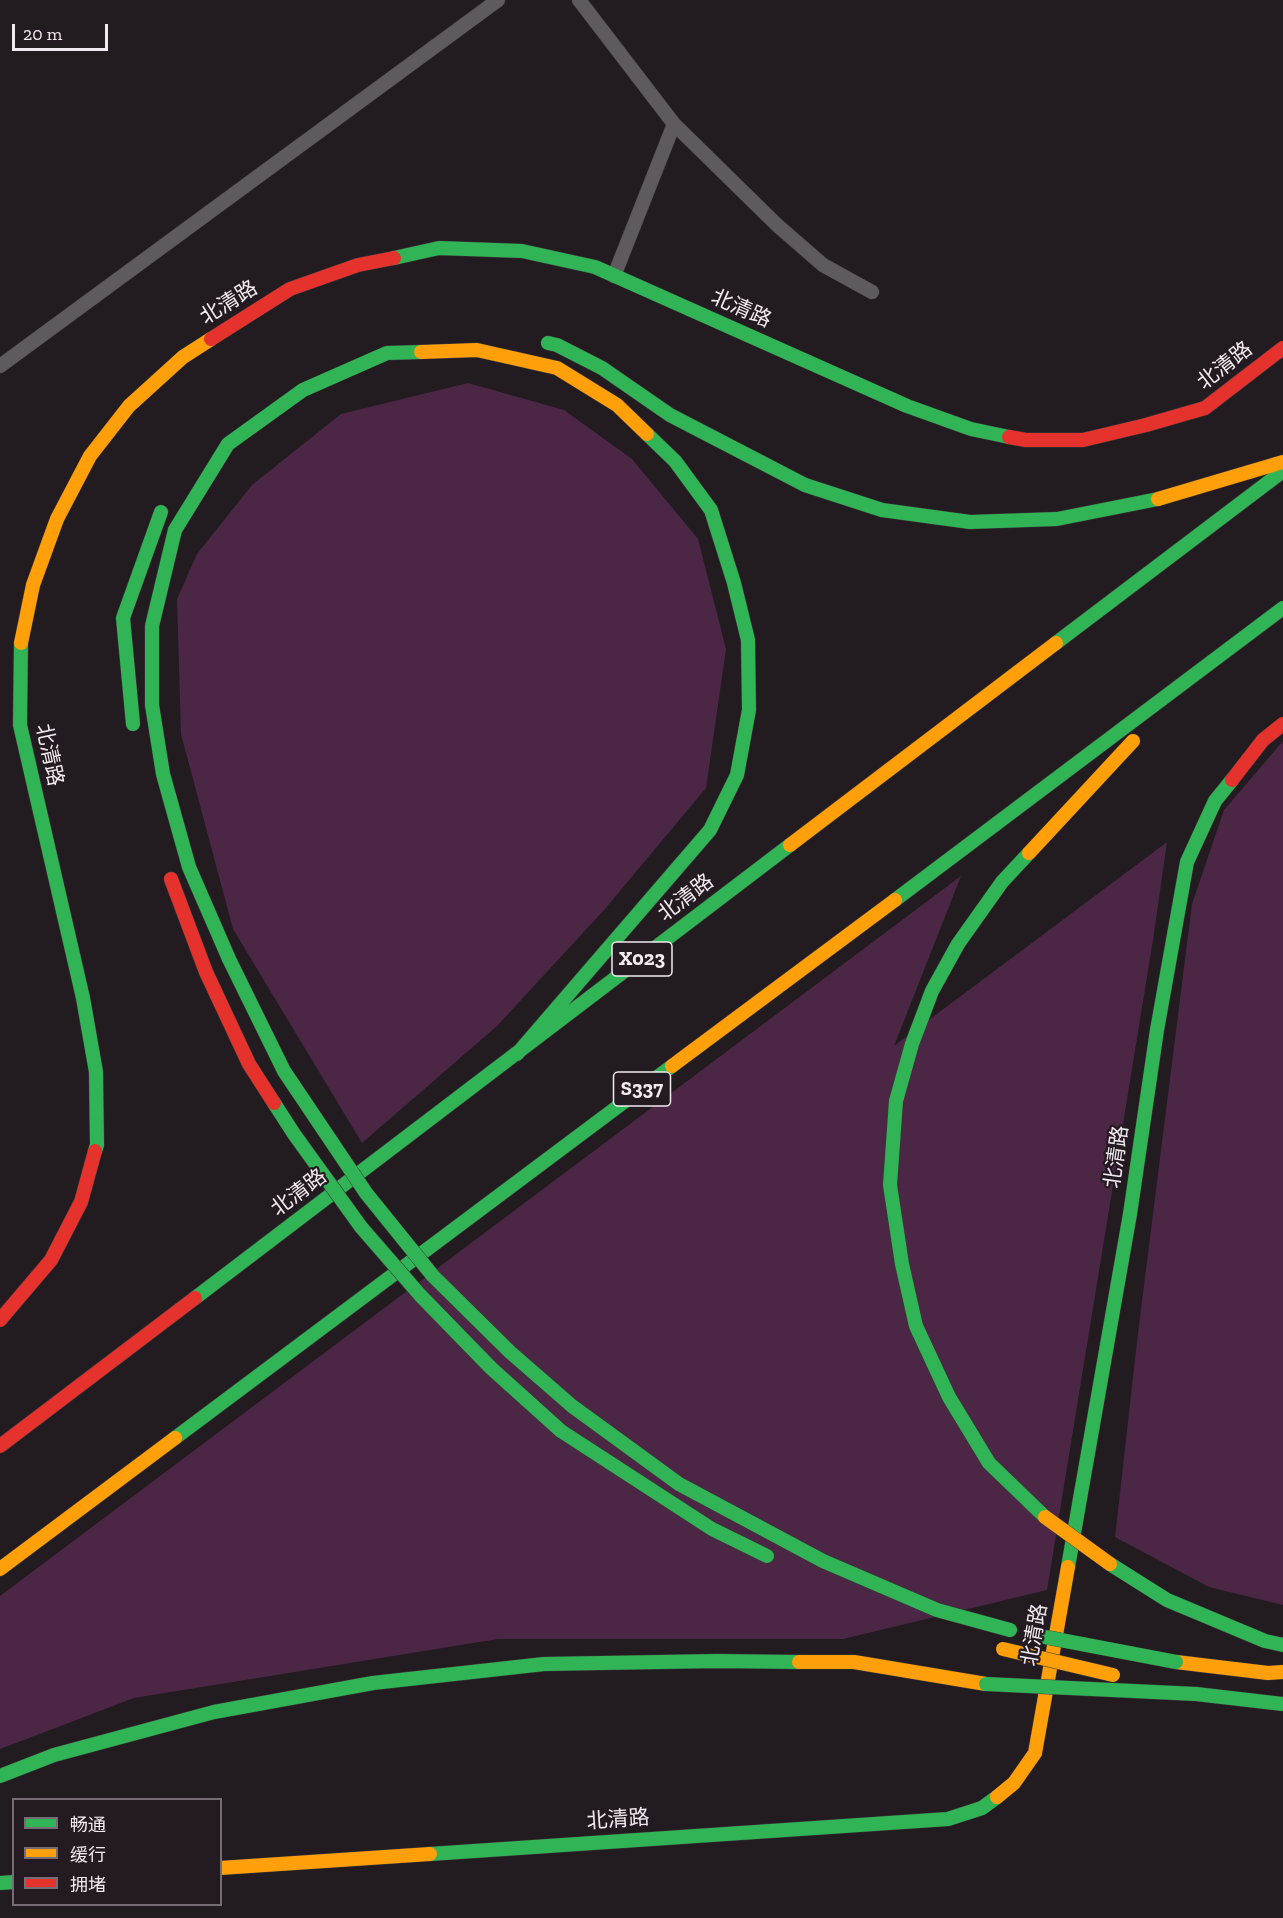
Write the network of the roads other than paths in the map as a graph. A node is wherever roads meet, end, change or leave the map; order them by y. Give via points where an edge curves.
1 (498, 0) edge
2 (579, 0) edge
3 (674, 124) junction
4 (614, 276) junction
5 (872, 292) dead end
6 (536, 341) dead end
7 (1283, 348) edge
8 (0, 366) edge
9 (1283, 462) edge
10 (1283, 471) edge
11 (169, 500) dead end
12 (1283, 608) edge
13 (1191, 678) junction
14 (1283, 724) edge
15 (136, 742) dead end
16 (167, 869) dead end
17 (517, 1054) junction
18 (0, 1320) edge
19 (0, 1446) edge
20 (774, 1560) dead end
21 (0, 1569) edge
22 (1283, 1645) edge
23 (997, 1647) dead end
24 (1283, 1672) edge
25 (1196, 1694) junction
26 (1283, 1704) edge
27 (0, 1776) edge
28 (222, 1868) edge

1 - 8 lane
2 - 3 lane
3 - 4 lane
3 - 5 lane via 823,265
4 - 7 main road, 北清路 via 907,406 971,429 1026,440 1083,440 1204,408
4 - 18 main road, 北清路 via 596,267 522,251 440,248 358,265 290,289 183,357 129,406 90,456 57,519 33,585 20,650 20,725 83,998 96,1072 97,1145 81,1202 51,1260
6 - 9 main road via 557,345 602,368 670,415 805,485 882,510 970,522 1057,519 1150,501
10 - 17 main road, 北清路 / X023
11 - 15 main road via 162,508 123,618
12 - 13 main road, S337
13 - 21 main road, S337
13 - 22 main road, bridge via 1002,882 958,944 932,991 912,1044 896,1101 890,1185 916,1326 949,1397 989,1463 1045,1516 1167,1600
14 - 28 main road, 北清路 via 1263,740 1215,801 1187,862 1128,1226 1035,1753 1014,1784 982,1808 948,1819
16 - 20 main road, bridge via 206,972 249,1064 361,1227 420,1295 491,1368 561,1431 712,1528
17 - 19 main road, 北清路 / X023
17 - 24 main road, bridge via 710,830 737,775 749,710 748,640 711,510 675,461 617,405 557,368 477,350 387,353 303,390 228,444 176,530 152,626 152,705 163,774 189,867 284,1071 366,1193 433,1276 572,1406 679,1484 823,1561 938,1610 1021,1632 1176,1662
23 - 25 main road, bridge
25 - 26 main road
25 - 27 main road, bridge via 986,1684 854,1662 544,1664 373,1683 214,1712 54,1755

